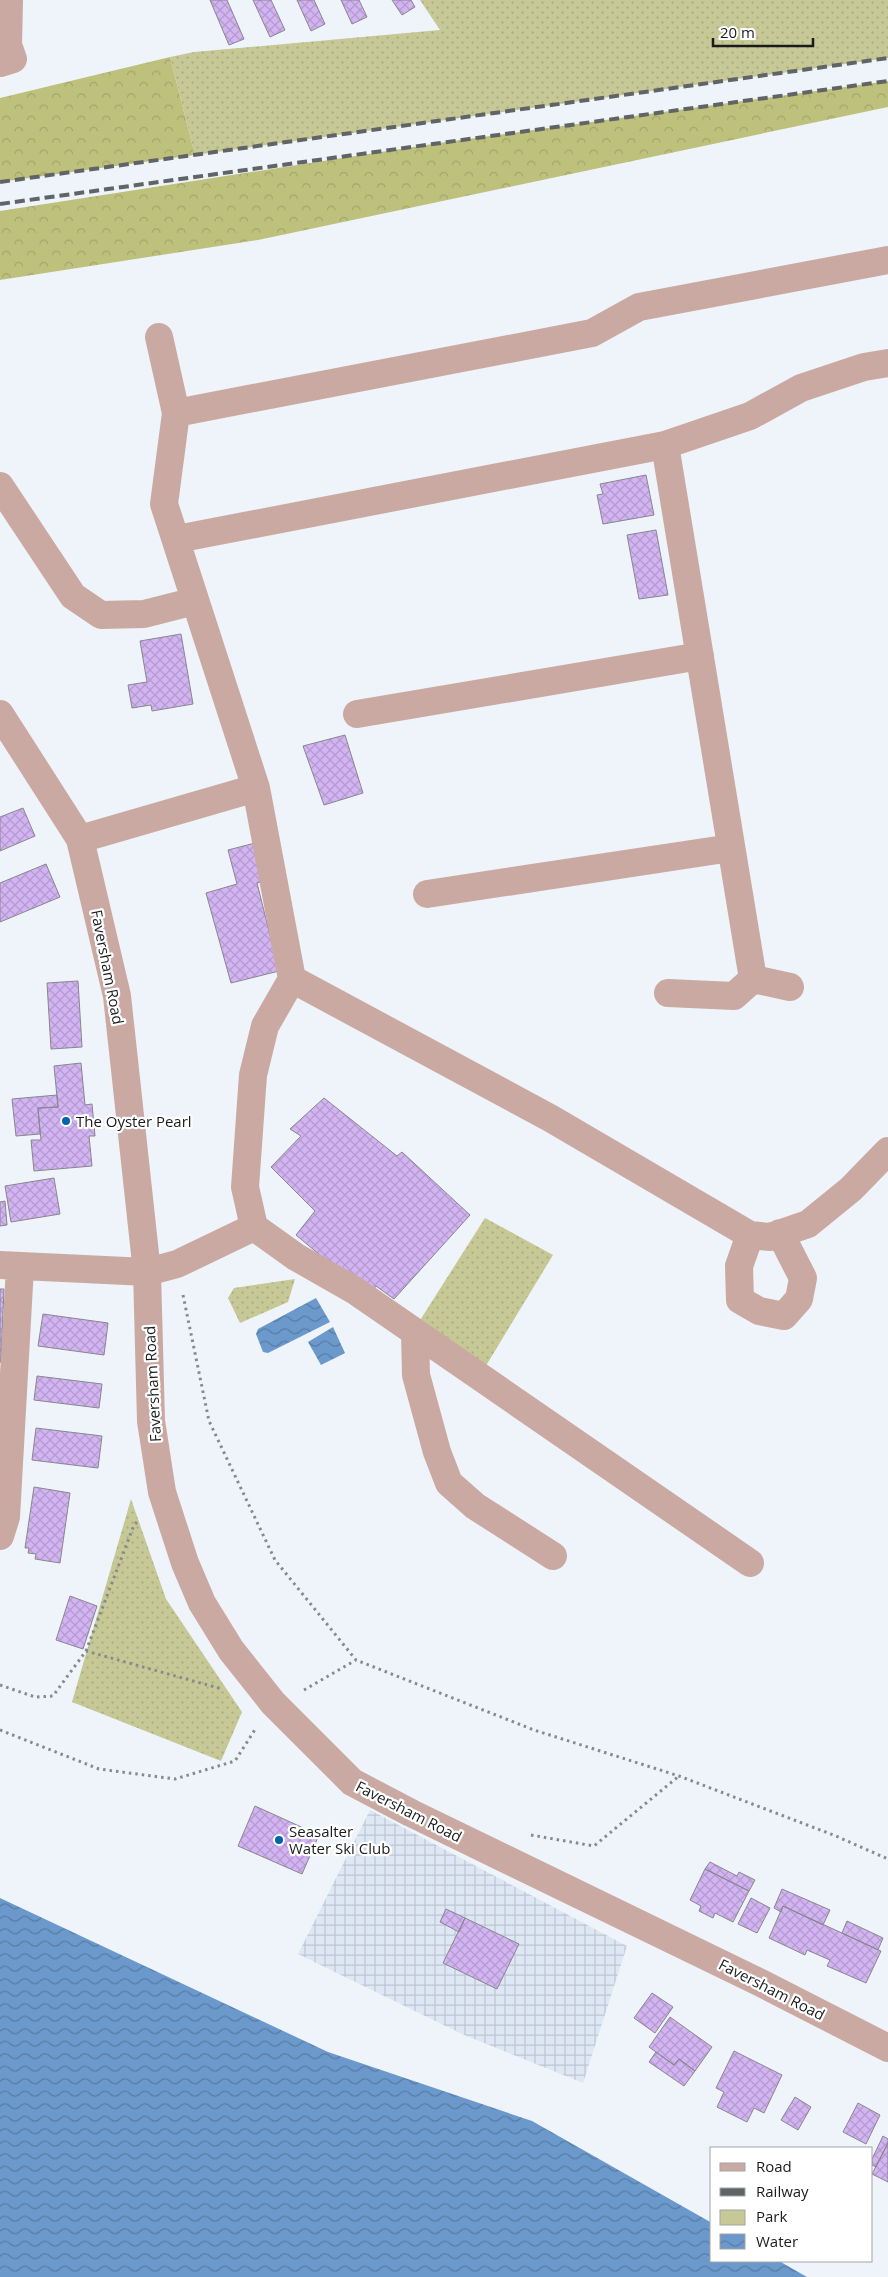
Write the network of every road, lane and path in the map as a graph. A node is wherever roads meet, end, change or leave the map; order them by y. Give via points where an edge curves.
1 (9, 0) edge
2 (0, 63) edge
3 (888, 260) edge
4 (159, 337) dead end
5 (888, 363) edge
6 (176, 413) junction
7 (665, 445) junction
8 (0, 486) edge
9 (177, 539) junction
10 (195, 601) junction
11 (700, 656) junction
12 (0, 714) edge
13 (356, 714) dead end
14 (256, 788) junction
15 (80, 839) junction
16 (731, 848) junction
17 (427, 894) dead end
18 (292, 979) junction
19 (753, 979) junction
20 (790, 987) dead end
21 (668, 993) dead end
22 (888, 1151) edge
23 (254, 1227) junction
24 (780, 1233) junction
25 (750, 1235) junction
26 (177, 1264) junction
27 (10, 1266) edge
28 (147, 1272) junction
29 (415, 1333) junction
30 (162, 1492) junction
31 (0, 1536) edge
32 (553, 1556) dead end
33 (750, 1563) dead end
34 (86, 1651) junction
35 (356, 1660) junction
36 (0, 1685) edge
37 (226, 1690) dead end
38 (273, 1703) junction
39 (0, 1730) edge
40 (680, 1776) junction
41 (526, 1834) dead end
42 (888, 1859) edge
43 (888, 2048) edge

1 - 2 street via 8,45 13,59
3 - 6 street via 640,307 592,333
4 - 6 street
5 - 7 street via 864,367 801,388 750,416
6 - 9 street via 164,504
7 - 9 street
7 - 11 street
8 - 10 street via 73,596 101,614 144,614
9 - 10 street
10 - 14 street
11 - 13 street
11 - 16 street
12 - 15 street, Faversham Road
14 - 15 street
14 - 18 street
15 - 28 street, Faversham Road via 117,996
16 - 17 street
16 - 19 street
18 - 23 street via 265,1026 253,1075 245,1187
18 - 25 street via 550,1118
19 - 20 street
19 - 21 street via 734,996
22 - 24 street via 851,1189 808,1224
23 - 26 street
23 - 29 street
24 - 25 street via 770,1237
24 - 25 street via 803,1278 799,1299 784,1316 759,1311 740,1300 740,1266
26 - 28 street
26 - 35 path via 209,1421 275,1560
27 - 28 street
27 - 31 street via 6,1516
28 - 30 street, Faversham Road via 151,1421
29 - 32 street via 416,1375 449,1484 475,1506
29 - 33 street
30 - 34 path via 134,1525
30 - 38 street, Faversham Road via 202,1603 232,1650
34 - 36 path via 53,1696 34,1697
34 - 37 path
35 - 38 path via 311,1687
35 - 40 path via 534,1730
38 - 39 path via 235,1760 175,1779 99,1769
38 - 43 street, Faversham Road via 352,1782
40 - 41 path via 594,1846
40 - 42 path

